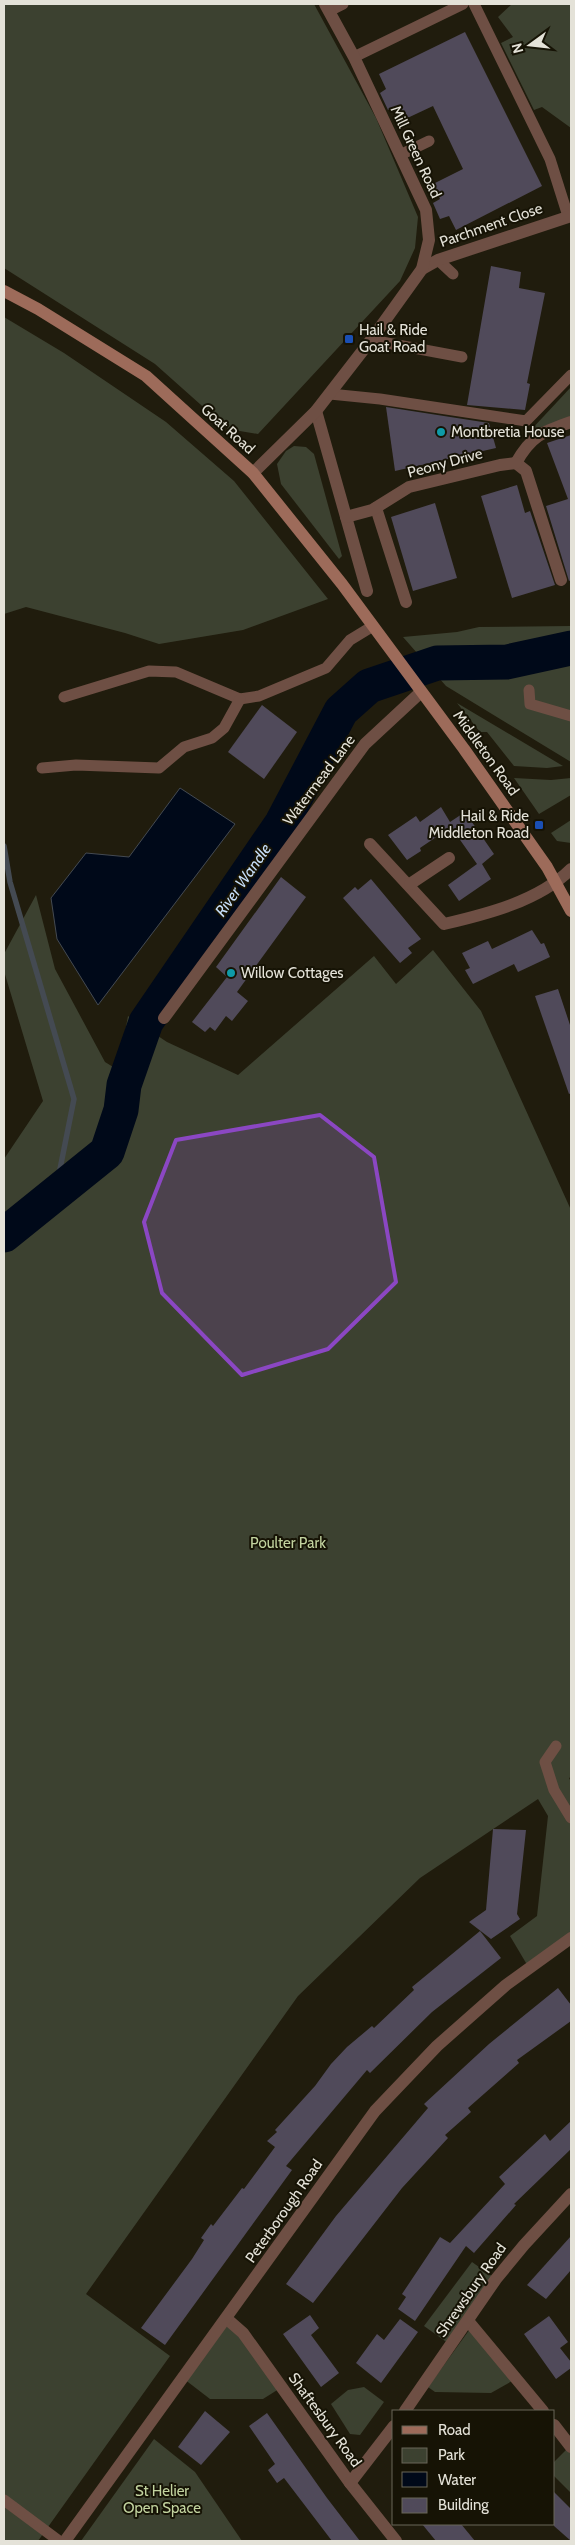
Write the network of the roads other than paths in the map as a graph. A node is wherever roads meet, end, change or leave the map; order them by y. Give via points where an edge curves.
1 (343, 4) edge
2 (463, 4) edge
3 (474, 4) edge
4 (327, 7) edge
5 (354, 57) junction
6 (429, 141) dead end
7 (400, 155) junction
8 (570, 216) edge
9 (438, 260) junction
10 (422, 269) junction
11 (453, 274) dead end
12 (4, 291) edge
13 (371, 340) junction
14 (462, 356) dead end
15 (571, 375) edge
16 (330, 394) junction
17 (316, 411) junction
18 (571, 422) edge
19 (516, 464) junction
20 (253, 473) junction
21 (376, 508) junction
22 (346, 517) junction
23 (561, 580) dead end
24 (367, 591) dead end
25 (406, 602) dead end
26 (373, 626) junction
27 (386, 642) joint
28 (530, 690) dead end
29 (422, 692) junction
30 (64, 697) dead end
31 (240, 699) junction
32 (571, 716) edge
33 (42, 768) dead end
34 (370, 844) dead end
35 (449, 858) dead end
36 (571, 869) edge
37 (557, 883) junction
38 (410, 884) junction
39 (571, 911) edge
40 (164, 1018) dead end
41 (556, 1746) dead end
42 (571, 1818) edge
43 (571, 1938) edge
44 (571, 2194) edge
45 (227, 2319) junction
46 (468, 2322) junction
47 (406, 2410) edge
48 (542, 2410) edge
49 (555, 2426) edge
50 (392, 2429) edge
51 (571, 2447) edge
52 (350, 2483) junction
53 (4, 2500) edge
54 (59, 2541) edge
55 (65, 2541) edge
56 (396, 2541) edge

1 - 4 lane
2 - 5 lane
3 - 8 lane via 550,159
4 - 5 street, Mill Green Road
5 - 7 street, Mill Green Road
6 - 7 lane
7 - 10 street, Mill Green Road via 426,210 429,240
8 - 9 street, Parchment Close
9 - 10 street, Parchment Close
9 - 11 lane
10 - 13 street, Mill Green Road
12 - 20 street, Goat Road via 146,376
13 - 14 lane
13 - 16 street, Mill Green Road
15 - 16 lane via 526,421 380,398
16 - 17 street, Mill Green Road
17 - 20 street, Mill Green Road
17 - 22 street
18 - 19 street via 546,430 526,446
19 - 21 street, Peony Drive via 408,487
19 - 23 street via 526,471
20 - 26 street, Goat Road
21 - 22 street, Peony Drive
21 - 25 street
22 - 24 street
26 - 27 street, Goat Road
26 - 31 lane via 350,640 326,668 259,696
27 - 29 street, Middleton Road
28 - 32 lane via 530,704
29 - 37 street, Middleton Road
29 - 40 street, Watermead Lane via 365,744
30 - 31 lane via 149,671 176,672
31 - 33 lane via 224,728 212,738 184,747 159,768 76,765
34 - 38 street
35 - 38 street
36 - 37 street
37 - 38 street via 482,915 444,924
37 - 39 street, Middleton Road
41 - 42 lane via 545,1762 554,1790
43 - 45 street, Peterborough Road via 506,1985 436,2046 375,2111
44 - 46 street, Shrewsbury Road via 507,2266
45 - 52 street, Shaftesbury Road via 243,2333
45 - 55 street, Peterborough Road
46 - 47 street, Shrewsbury Road
46 - 48 street
49 - 51 street
50 - 52 street
52 - 56 street, Shaftesbury Road
53 - 54 lane

